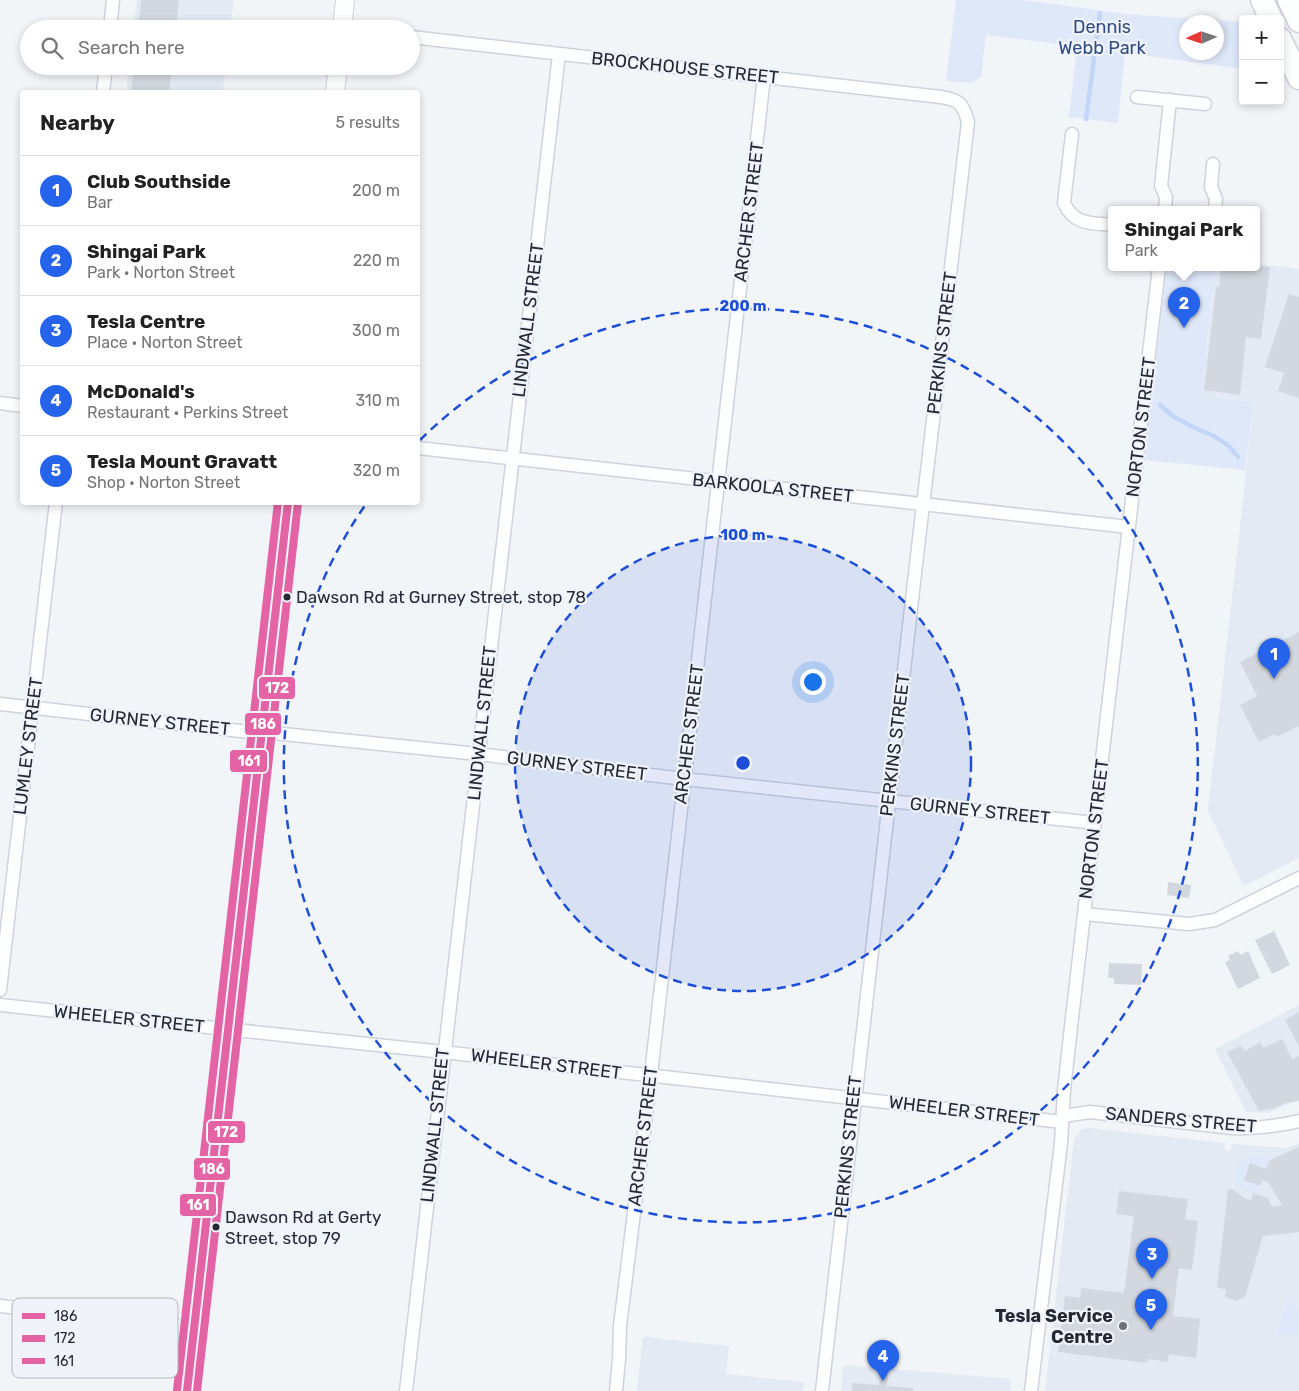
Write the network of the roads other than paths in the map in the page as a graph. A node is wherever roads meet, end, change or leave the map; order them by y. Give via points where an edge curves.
1 (113, 0) edge
2 (345, 0) edge
3 (1262, 0) edge
4 (1289, 0) edge
5 (1268, 15) edge
6 (111, 20) edge
7 (343, 20) edge
8 (1299, 21) edge
9 (420, 39) edge
10 (1284, 47) edge
11 (559, 54) junction
12 (105, 75) edge
13 (337, 75) edge
14 (764, 77) junction
15 (1299, 78) edge
16 (103, 90) edge
17 (335, 90) edge
18 (1137, 97) dead end
19 (1170, 100) junction
20 (959, 102) joint
21 (1205, 104) dead end
22 (1072, 134) dead end
23 (1213, 164) dead end
24 (1165, 206) edge
25 (1215, 206) edge
26 (1108, 225) edge
27 (1159, 271) edge
28 (0, 403) edge
29 (20, 406) edge
30 (420, 448) edge
31 (512, 458) junction
32 (718, 482) junction
33 (56, 505) edge
34 (288, 505) edge
35 (923, 505) junction
36 (1129, 527) junction
37 (0, 704) edge
38 (32, 707) junction
39 (262, 732) junction
40 (478, 754) junction
41 (684, 779) junction
42 (889, 802) junction
43 (1094, 824) junction
44 (1299, 878) edge
45 (1084, 914) junction
46 (0, 990) edge
47 (0, 1005) edge
48 (228, 1029) junction
49 (444, 1052) junction
50 (650, 1076) junction
51 (853, 1098) junction
52 (1062, 1119) junction
53 (1299, 1121) edge
54 (178, 1326) edge
55 (194, 1328) junction
56 (187, 1391) edge
57 (406, 1391) edge
58 (616, 1391) edge
59 (822, 1391) edge
60 (1031, 1391) edge

1 - 6 street
2 - 7 main road
3 - 5 highway
4 - 8 highway
9 - 11 street, BROCKHOUSE STREET
10 - 15 highway
11 - 14 street, BROCKHOUSE STREET
11 - 31 street, LINDWALL STREET
12 - 16 street
13 - 17 main road
14 - 20 street, BROCKHOUSE STREET via 941,97
14 - 32 street, ARCHER STREET
18 - 19 street
19 - 21 street
19 - 24 street via 1162,186
20 - 35 street, PERKINS STREET via 968,122
22 - 26 street via 1064,203 1076,219
23 - 25 street via 1211,187
27 - 36 street, NORTON STREET
28 - 29 street
30 - 31 street, BARKOOLA STREET
31 - 32 street, BARKOOLA STREET
31 - 40 street, LINDWALL STREET
32 - 35 street, BARKOOLA STREET
32 - 41 street, ARCHER STREET
33 - 38 street, LUMLEY STREET
34 - 39 main road
35 - 36 street, BARKOOLA STREET
35 - 42 street, PERKINS STREET
36 - 43 street, NORTON STREET
37 - 38 street, GURNEY STREET
38 - 39 street, GURNEY STREET
38 - 46 street, LUMLEY STREET
39 - 40 street, GURNEY STREET
39 - 48 main road
40 - 41 street, GURNEY STREET
40 - 49 street, LINDWALL STREET
41 - 42 street, GURNEY STREET
41 - 50 street, ARCHER STREET
42 - 43 street, GURNEY STREET
42 - 51 street, PERKINS STREET
43 - 45 street, NORTON STREET
44 - 45 street via 1215,920 1189,924
45 - 52 street, NORTON STREET
47 - 48 street, WHEELER STREET
48 - 49 street, WHEELER STREET
48 - 55 main road
49 - 50 street, WHEELER STREET
49 - 57 street, LINDWALL STREET
50 - 51 street, WHEELER STREET
50 - 58 street, ARCHER STREET via 620,1326
51 - 52 street, WHEELER STREET
51 - 59 street, PERKINS STREET
52 - 53 street, SANDERS STREET via 1090,1112 1240,1129
52 - 60 street, NORTON STREET
54 - 55 street
55 - 56 main road

